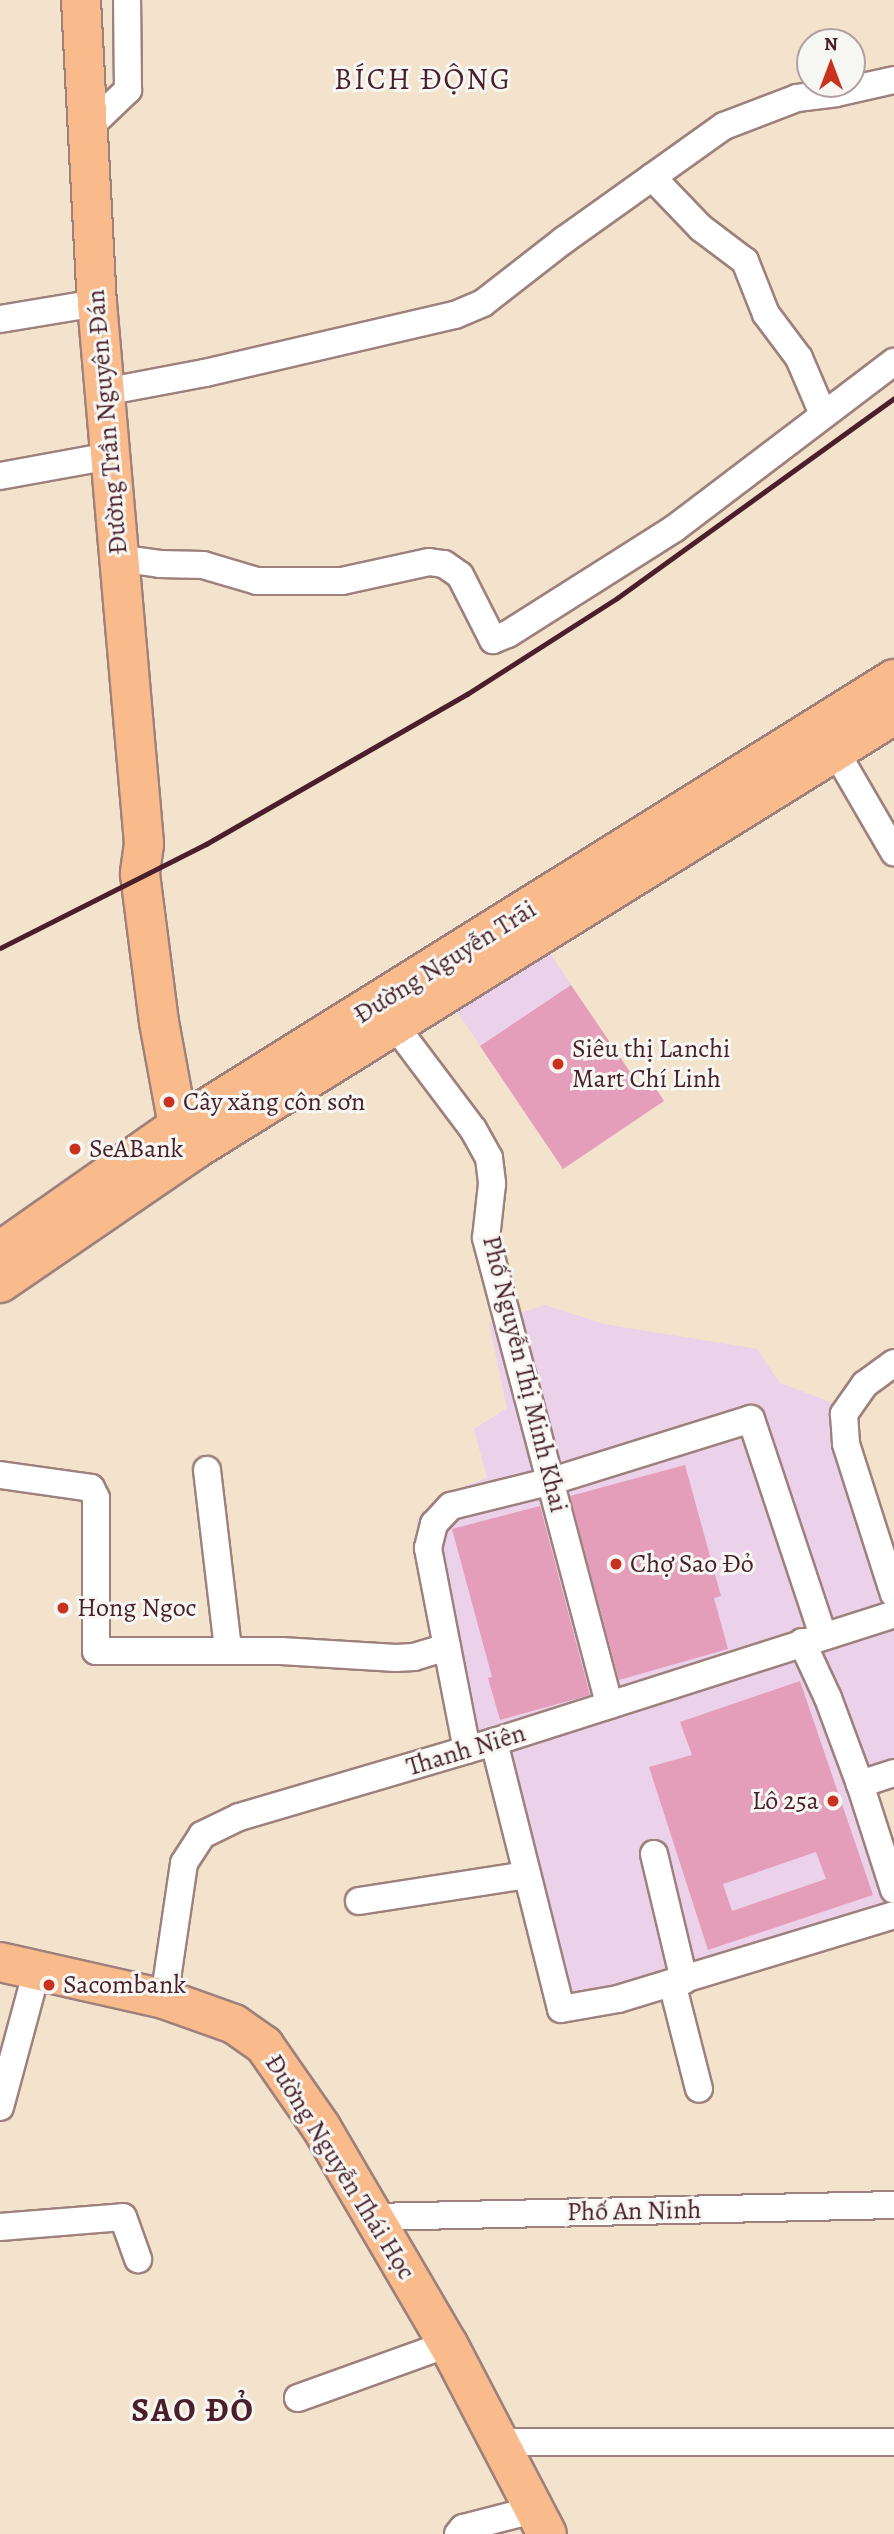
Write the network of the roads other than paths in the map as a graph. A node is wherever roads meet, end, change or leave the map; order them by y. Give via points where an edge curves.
1 (82, 0) edge
2 (127, 0) edge
3 (894, 80) edge
4 (87, 129) junction
5 (652, 177) junction
6 (97, 303) junction
7 (0, 319) edge
8 (894, 362) edge
9 (104, 391) junction
10 (822, 414) junction
11 (110, 456) junction
12 (0, 476) edge
13 (118, 558) junction
14 (894, 679) edge
15 (894, 715) edge
16 (836, 752) junction
17 (894, 852) edge
18 (388, 1015) junction
19 (199, 1130) junction
20 (0, 1251) edge
21 (0, 1283) edge
22 (894, 1363) edge
23 (207, 1470) dead end
24 (0, 1475) edge
25 (552, 1481) junction
26 (894, 1594) edge
27 (894, 1614) edge
28 (812, 1639) junction
29 (447, 1647) junction
30 (228, 1650) junction
31 (609, 1704) junction
32 (494, 1742) junction
33 (467, 1750) junction
34 (894, 1773) edge
35 (860, 1784) junction
36 (654, 1854) dead end
37 (526, 1875) junction
38 (894, 1890) edge
39 (359, 1901) dead end
40 (894, 1915) edge
41 (0, 1962) edge
42 (37, 1970) junction
43 (678, 1981) junction
44 (164, 1999) junction
45 (699, 2089) dead end
46 (0, 2107) edge
47 (894, 2205) edge
48 (374, 2217) junction
49 (0, 2227) edge
50 (138, 2259) dead end
51 (448, 2344) junction
52 (298, 2398) dead end
53 (500, 2442) junction
54 (894, 2442) edge
55 (540, 2522) edge
56 (458, 2534) edge

1 - 4 highway, Đường Trần Nguyên Đán
2 - 4 street via 128,90
3 - 5 street via 797,98 748,114
4 - 6 highway, Đường Trần Nguyên Đán
5 - 9 street via 483,303 455,315 205,373
5 - 10 street via 701,228 745,261 766,314 799,358
6 - 7 street
6 - 9 highway, Đường Trần Nguyên Đán
8 - 10 street
9 - 11 highway, Đường Trần Nguyên Đán
10 - 13 street via 675,528 493,640 460,576 444,564 429,562 342,581 257,581 203,565
11 - 12 street
11 - 13 highway, Đường Trần Nguyên Đán
13 - 19 highway, Đường Trần Nguyên Đán via 144,844 140,874 159,1022
14 - 18 highway, Đường Nguyễn Trãi
15 - 16 highway, Đường Nguyễn Trãi
16 - 17 street
16 - 18 highway, Đường Nguyễn Trãi
18 - 19 highway, Đường Nguyễn Trãi
18 - 25 street, Phố Nguyễn Thị Minh Khai via 473,1129 489,1158 492,1184 486,1238
19 - 20 highway, Đường Nguyễn Trãi
19 - 21 highway, Đường Nguyễn Trãi
22 - 26 street via 865,1384 844,1414 846,1444
23 - 30 street
24 - 30 street via 91,1488 96,1498 96,1651
25 - 28 street via 751,1419
25 - 29 street via 451,1506 434,1524 428,1548
25 - 31 street, Phố Nguyễn Thị Minh Khai
27 - 28 street, Thanh Niên
28 - 31 street, Thanh Niên
28 - 35 street
29 - 30 street via 396,1658
29 - 33 street
31 - 32 street, Thanh Niên
32 - 33 street, Thanh Niên
32 - 37 street
33 - 44 street, Thanh Niên via 239,1816 202,1835 184,1863
34 - 35 street
35 - 38 street
36 - 43 street
37 - 39 street
37 - 43 street via 561,2009 618,1999
40 - 43 street
41 - 42 highway, Đường Nguyễn Thái Học
42 - 44 highway, Đường Nguyễn Thái Học
42 - 46 street
43 - 45 street
44 - 48 highway, Đường Nguyễn Thái Học via 234,2024 264,2045 321,2127
47 - 48 street, Phố An Ninh
48 - 51 highway, Đường Nguyễn Thái Học
49 - 50 street via 123,2217
51 - 52 street
51 - 53 highway, Đường Nguyễn Thái Học
53 - 54 street
53 - 55 highway, Đường Nguyễn Thái Học
55 - 56 street via 463,2528

